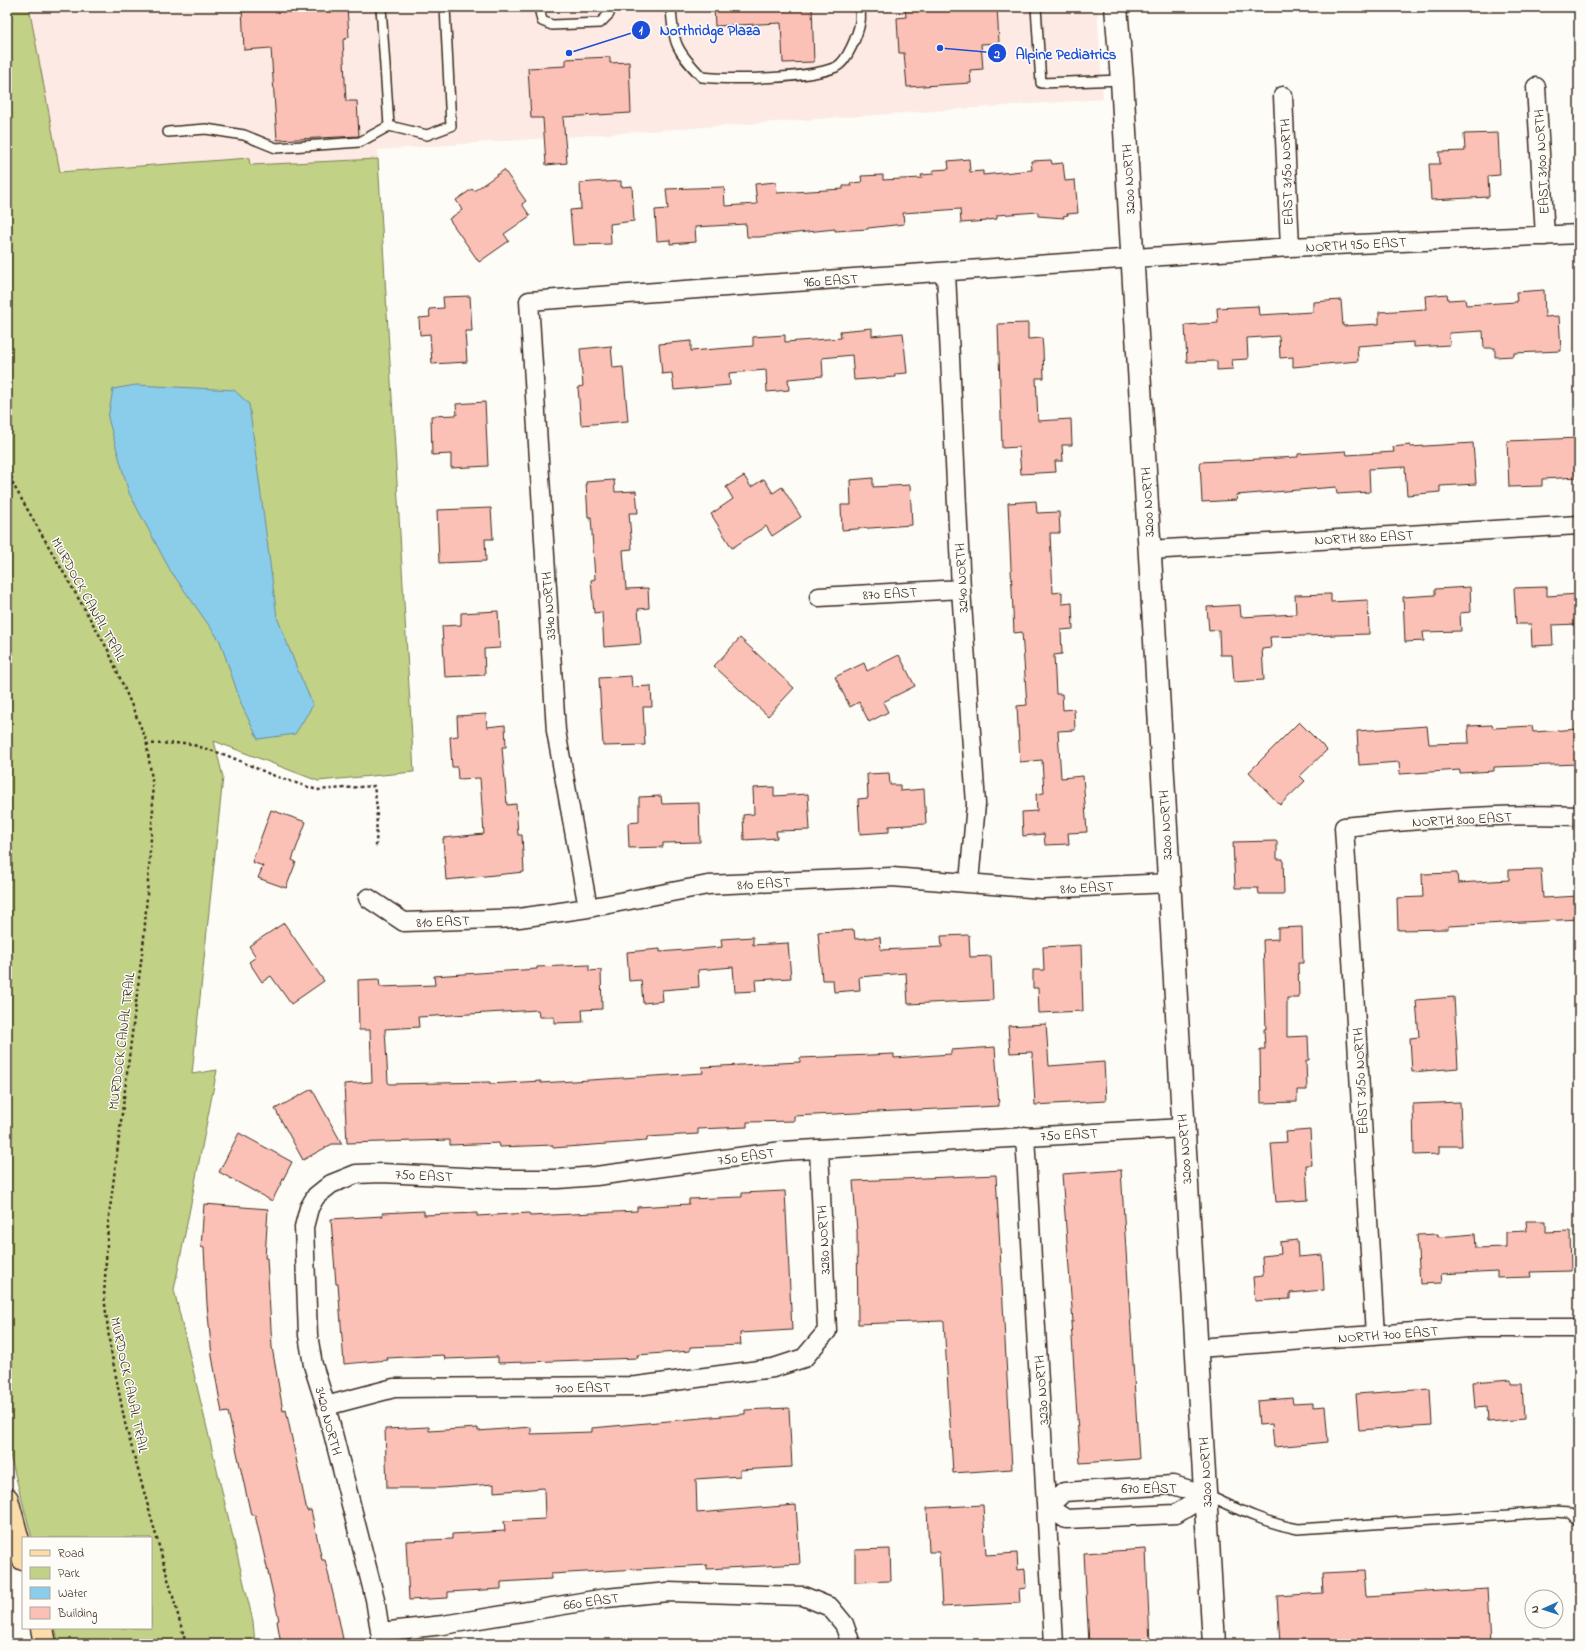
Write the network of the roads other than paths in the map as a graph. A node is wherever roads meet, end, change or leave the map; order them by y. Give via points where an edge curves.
1 (381, 7) edge
2 (444, 7) edge
3 (538, 7) edge
4 (610, 7) edge
5 (671, 7) edge
6 (860, 7) edge
7 (1036, 7) edge
8 (1116, 7) edge
9 (1122, 80) junction
10 (1536, 88) dead end
11 (1283, 96) dead end
12 (389, 126) junction
13 (168, 132) dead end
14 (1579, 234) edge
15 (1545, 236) junction
16 (1290, 247) junction
17 (1132, 258) junction
18 (946, 272) junction
19 (529, 301) joint
20 (1579, 525) edge
21 (1149, 550) junction
22 (961, 589) junction
23 (819, 597) dead end
24 (1579, 816) edge
25 (1344, 827) joint
26 (969, 882) junction
27 (1169, 883) junction
28 (368, 898) dead end
29 (588, 908) junction
30 (1183, 1128) junction
31 (1025, 1136) junction
32 (819, 1149) junction
33 (316, 1196) joint
34 (1579, 1328) edge
35 (827, 1331) joint
36 (1375, 1335) junction
37 (1198, 1348) junction
38 (326, 1406) junction
39 (1206, 1495) junction
40 (7, 1499) edge
41 (1048, 1507) junction
42 (1579, 1522) edge
43 (22, 1555) edge
44 (42, 1629) edge
45 (382, 1638) edge
46 (45, 1644) edge
47 (851, 1644) edge
48 (1054, 1644) edge
49 (1214, 1644) edge

1 - 12 lane
2 - 12 lane via 451,126 427,135
3 - 4 lane via 542,21 552,25 600,23 609,14
5 - 6 lane via 672,34 683,57 702,77 725,79 808,74 837,67 850,51 860,23
7 - 9 lane via 1041,83
8 - 9 street, 3200 NORTH
9 - 17 street, 3200 NORTH
10 - 15 street, EAST 3100 NORTH
11 - 16 street, EAST 3150 NORTH
12 - 13 lane via 360,142 276,148 244,135 206,129
14 - 15 street, NORTH 950 EAST
15 - 16 street, NORTH 950 EAST
16 - 17 street, NORTH 950 EAST
17 - 18 street, 960 EAST
17 - 21 street, 3200 NORTH
18 - 19 street, 960 EAST
18 - 22 street, 3240 NORTH
19 - 29 street, 3340 NORTH via 556,731
20 - 21 street, NORTH 880 EAST
21 - 27 street, 3200 NORTH
22 - 23 street, 870 EAST
22 - 26 street, 3240 NORTH via 976,804
24 - 25 street, NORTH 800 EAST via 1537,814
25 - 36 street, EAST 3150 NORTH
26 - 27 street, 810 EAST via 1042,889
26 - 29 street, 810 EAST via 892,876 708,885
27 - 30 street, 3200 NORTH
28 - 29 street, 810 EAST via 404,922 519,918
30 - 31 street, 750 EAST
30 - 37 street, 3200 NORTH
31 - 32 street, 750 EAST
31 - 41 street, 3230 NORTH
32 - 33 street, 750 EAST via 782,1151 558,1179 356,1174 331,1184
32 - 35 street, 3280 NORTH
33 - 38 street, 3420 NORTH via 309,1208 304,1228 304,1253 308,1335 313,1365
34 - 36 street, NORTH 700 EAST via 1495,1327
35 - 38 street, 700 EAST via 804,1358 773,1368 637,1386 394,1388
36 - 37 street, NORTH 700 EAST
37 - 39 street, 3200 NORTH
38 - 45 street, 3420 NORTH via 375,1600
39 - 41 street, 670 EAST via 1173,1485 1064,1492
39 - 41 street, 670 EAST via 1176,1514 1066,1519
39 - 42 lane via 1276,1525 1298,1528 1553,1512 1570,1513
39 - 49 street, 3200 NORTH
40 - 43 main road
41 - 48 street, 3230 NORTH
44 - 46 main road
45 - 47 street, 660 EAST via 443,1625 606,1598 668,1592 803,1596 830,1607 844,1624

